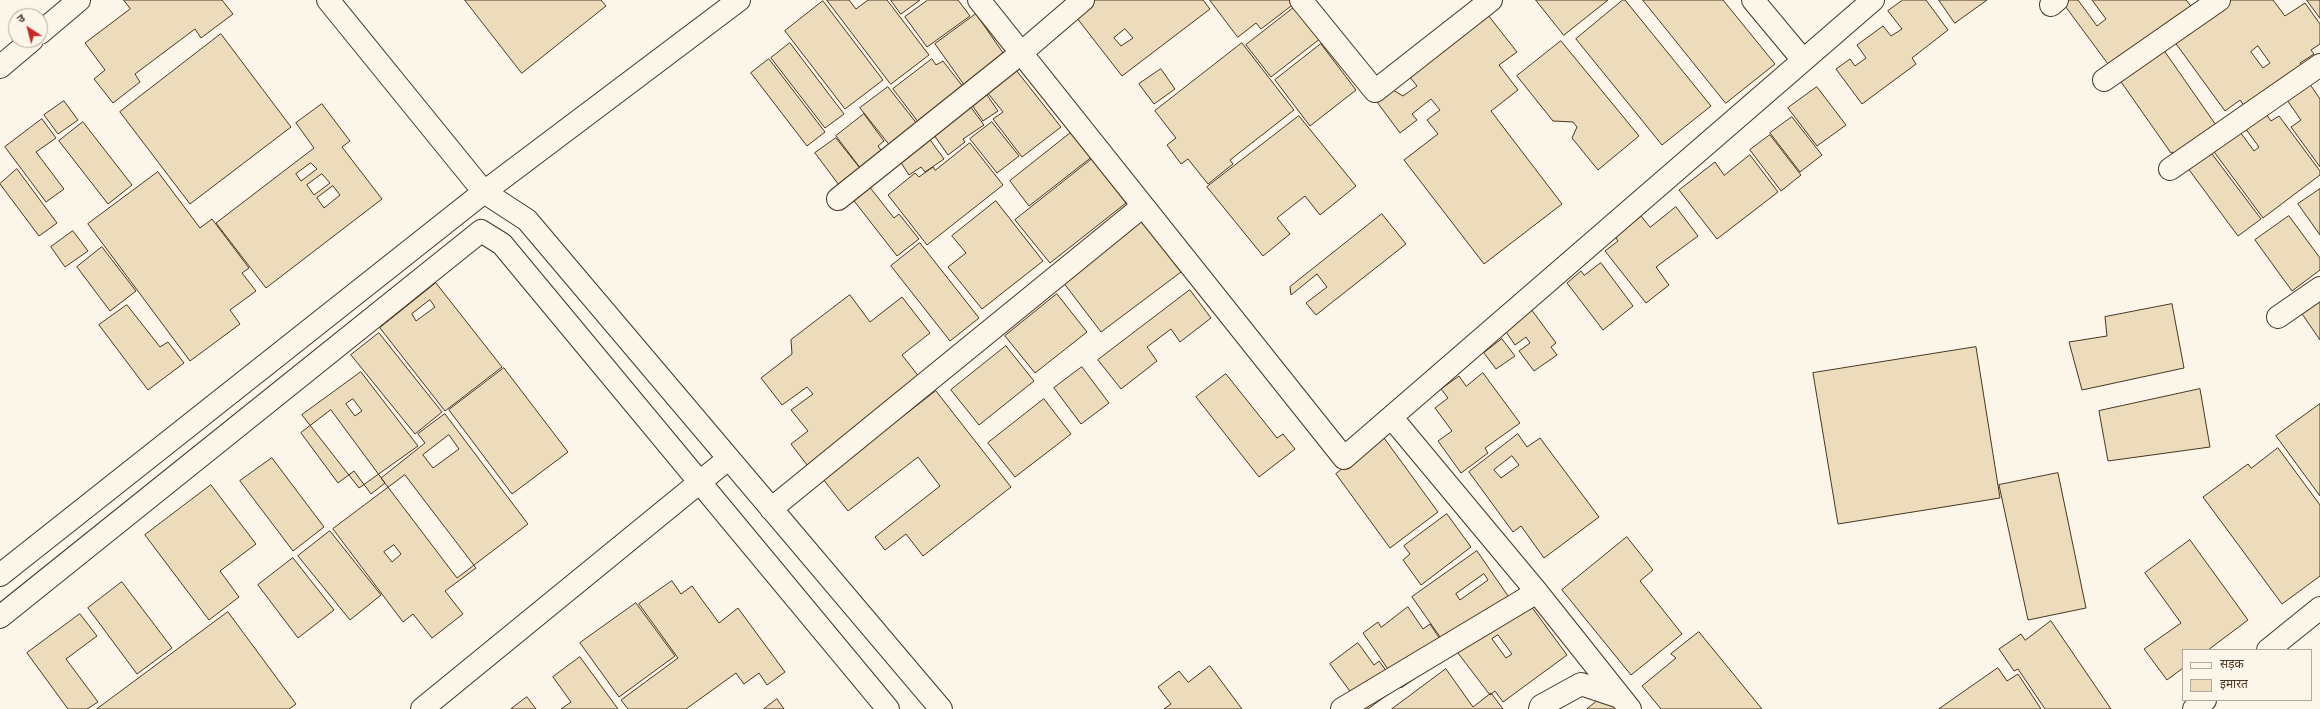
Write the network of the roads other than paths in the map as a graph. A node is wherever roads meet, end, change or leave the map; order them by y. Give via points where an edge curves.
1 (80, 0) edge
2 (328, 0) edge
3 (739, 0) edge
4 (979, 0) edge
5 (1083, 0) edge
6 (1301, 0) edge
7 (1491, 0) edge
8 (1753, 0) edge
9 (1873, 0) edge
10 (2219, 0) edge
11 (48, 26) edge
12 (23, 48) edge
13 (1021, 53) junction
14 (1803, 60) junction
15 (2320, 65) edge
16 (0, 67) edge
17 (2104, 80) dead end
18 (2170, 169) dead end
19 (484, 192) junction
20 (838, 199) dead end
21 (1143, 206) junction
22 (2320, 288) edge
23 (2278, 317) dead end
24 (1392, 418) junction
25 (728, 460) junction
26 (701, 483) junction
27 (772, 509) junction
28 (0, 575) edge
29 (1537, 592) junction
30 (2320, 608) edge
31 (0, 617) edge
32 (2269, 649) edge
33 (2204, 701) edge
34 (1625, 703) edge
35 (422, 709) edge
36 (888, 709) edge
37 (941, 709) edge
38 (1342, 709) edge
39 (1540, 709) edge
40 (2194, 709) edge

1 - 11 street
2 - 19 street
3 - 19 street
4 - 13 street
5 - 13 street
6 - 7 street via 1375,91
8 - 14 street
9 - 14 street
10 - 17 street
12 - 16 street
13 - 20 street
13 - 21 street
14 - 24 street
15 - 18 street
19 - 25 street via 527,220
19 - 28 street
21 - 24 street via 1344,458
21 - 27 street
22 - 23 street
24 - 29 street
25 - 26 street
25 - 27 street
26 - 31 street via 502,244 481,231
26 - 35 street
26 - 36 street
27 - 37 street
29 - 34 street
29 - 38 street
30 - 32 street
33 - 40 street
34 - 39 street via 1581,684 1541,706

